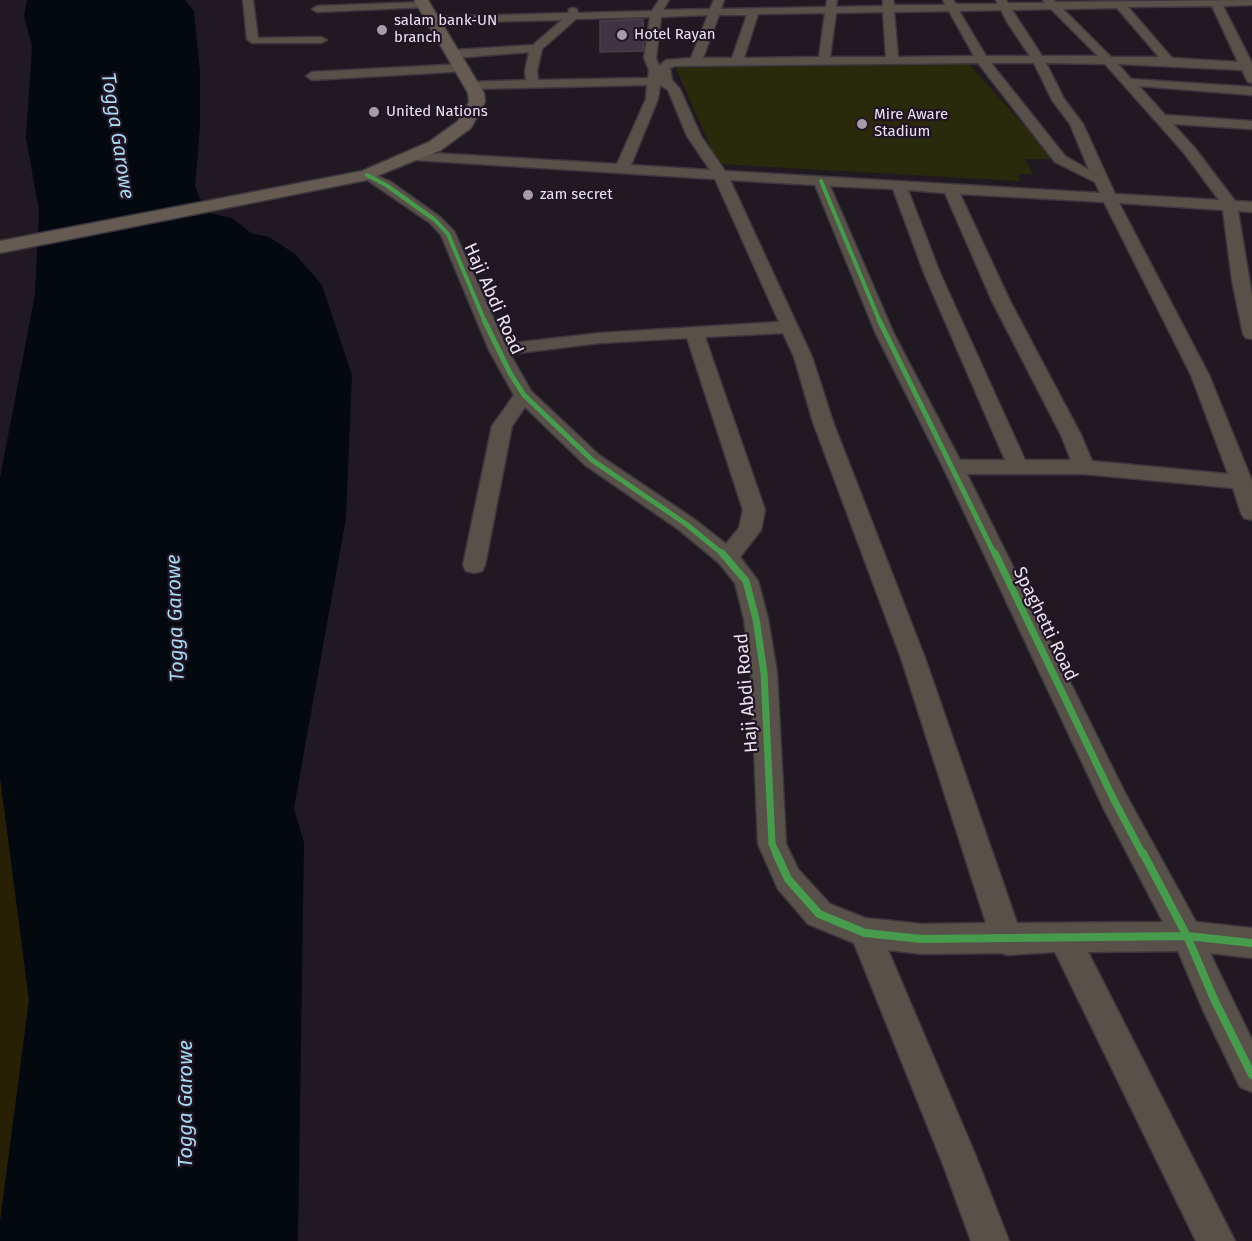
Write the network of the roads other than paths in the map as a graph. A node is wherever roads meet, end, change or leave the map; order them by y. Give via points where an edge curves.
1 (248, 0) edge
2 (353, 0) edge
3 (572, 0) edge
4 (664, 0) edge
5 (1216, 1) edge
6 (1101, 2) edge
7 (1156, 2) edge
8 (1252, 2) edge
9 (950, 3) edge
10 (1003, 3) edge
11 (1051, 3) edge
12 (888, 4) edge
13 (786, 5) edge
14 (831, 5) edge
15 (1120, 5) junction
16 (717, 6) edge
17 (338, 8) junction
18 (426, 8) edge
19 (754, 11) junction
20 (656, 13) junction
21 (573, 16) junction
22 (318, 30) edge
23 (536, 48) junction
24 (1038, 59) junction
25 (892, 60) junction
26 (982, 60) junction
27 (459, 61) junction
28 (737, 61) junction
29 (824, 61) junction
30 (1109, 61) junction
31 (1168, 61) junction
32 (696, 62) junction
33 (1251, 71) edge
34 (661, 81) junction
35 (1128, 82) junction
36 (532, 84) junction
37 (473, 85) junction
38 (1252, 91) edge
39 (1161, 119) junction
40 (1252, 125) edge
41 (415, 156) junction
42 (622, 169) junction
43 (367, 175) junction
44 (722, 175) junction
45 (1100, 179) junction
46 (820, 181) junction
47 (899, 186) junction
48 (951, 189) junction
49 (1109, 198) junction
50 (1230, 205) junction
51 (1252, 207) edge
52 (0, 247) edge
53 (789, 327) junction
54 (694, 332) junction
55 (1252, 334) edge
56 (498, 350) junction
57 (524, 395) junction
58 (953, 467) junction
59 (1018, 467) junction
60 (1084, 467) junction
61 (1242, 482) junction
62 (1252, 513) edge
63 (727, 557) junction
64 (474, 565) dead end
65 (865, 933) junction
66 (1187, 936) junction
67 (1065, 939) junction
68 (1007, 940) junction
69 (1252, 943) edge
70 (1252, 1075) edge
71 (990, 1241) edge
72 (1216, 1241) edge

1 - 22 street via 256,41
2 - 17 street
3 - 21 street
4 - 20 street
5 - 7 street
5 - 8 street
5 - 33 street
6 - 11 street
6 - 15 street
7 - 15 street
9 - 10 street
9 - 12 street
9 - 26 street
10 - 11 street
10 - 24 street
11 - 30 street
12 - 14 street
12 - 25 street
13 - 14 street
13 - 19 street
14 - 29 street
15 - 31 street
16 - 19 street
16 - 20 street
16 - 32 street
17 - 18 street
17 - 22 street
18 - 21 street
18 - 27 main road
19 - 28 street
20 - 21 street via 612,10
20 - 34 street via 650,58
21 - 23 street
22 - 27 street via 311,81
23 - 27 street
23 - 36 street
24 - 26 street
24 - 30 street
24 - 45 street via 1058,100 1076,124
25 - 26 street
25 - 29 street
26 - 45 street via 1060,159
27 - 37 main road
28 - 29 street
28 - 32 street
30 - 31 street
30 - 35 street
31 - 33 street
32 - 34 street via 666,64
34 - 36 street
34 - 42 street
34 - 44 street via 674,89 694,136
35 - 38 street
35 - 39 street
36 - 37 street
37 - 41 main road via 477,102 465,124
39 - 40 street
39 - 50 street
41 - 42 street
41 - 43 main road
42 - 44 street
43 - 52 main road
43 - 56 street, Haji Abdi Road via 435,220 448,234
44 - 46 street
44 - 53 street
45 - 49 street
46 - 47 street
46 - 58 street, Spaghetti Road via 885,334
47 - 48 street
47 - 59 street via 932,273
48 - 49 street
48 - 60 street via 1001,301
49 - 50 street
49 - 61 street via 1200,375
50 - 51 street
50 - 55 street
53 - 54 street
53 - 68 street via 913,658
54 - 56 street
54 - 63 street via 754,510 750,530
56 - 57 street, Haji Abdi Road
57 - 63 street, Haji Abdi Road via 592,460
57 - 64 street via 502,426
58 - 59 street
58 - 66 street, Spaghetti Road via 1114,800
59 - 60 street
60 - 61 street
61 - 62 street
63 - 65 street, Haji Abdi Road via 746,581 756,619 764,673 772,844 788,879 819,914
65 - 68 street, Haji Abdi Road via 922,939
65 - 71 street
66 - 67 street, Haji Abdi Road
66 - 69 street, Haji Abdi Road
66 - 70 street, Spaghetti Road
67 - 68 street, Haji Abdi Road
67 - 72 street

